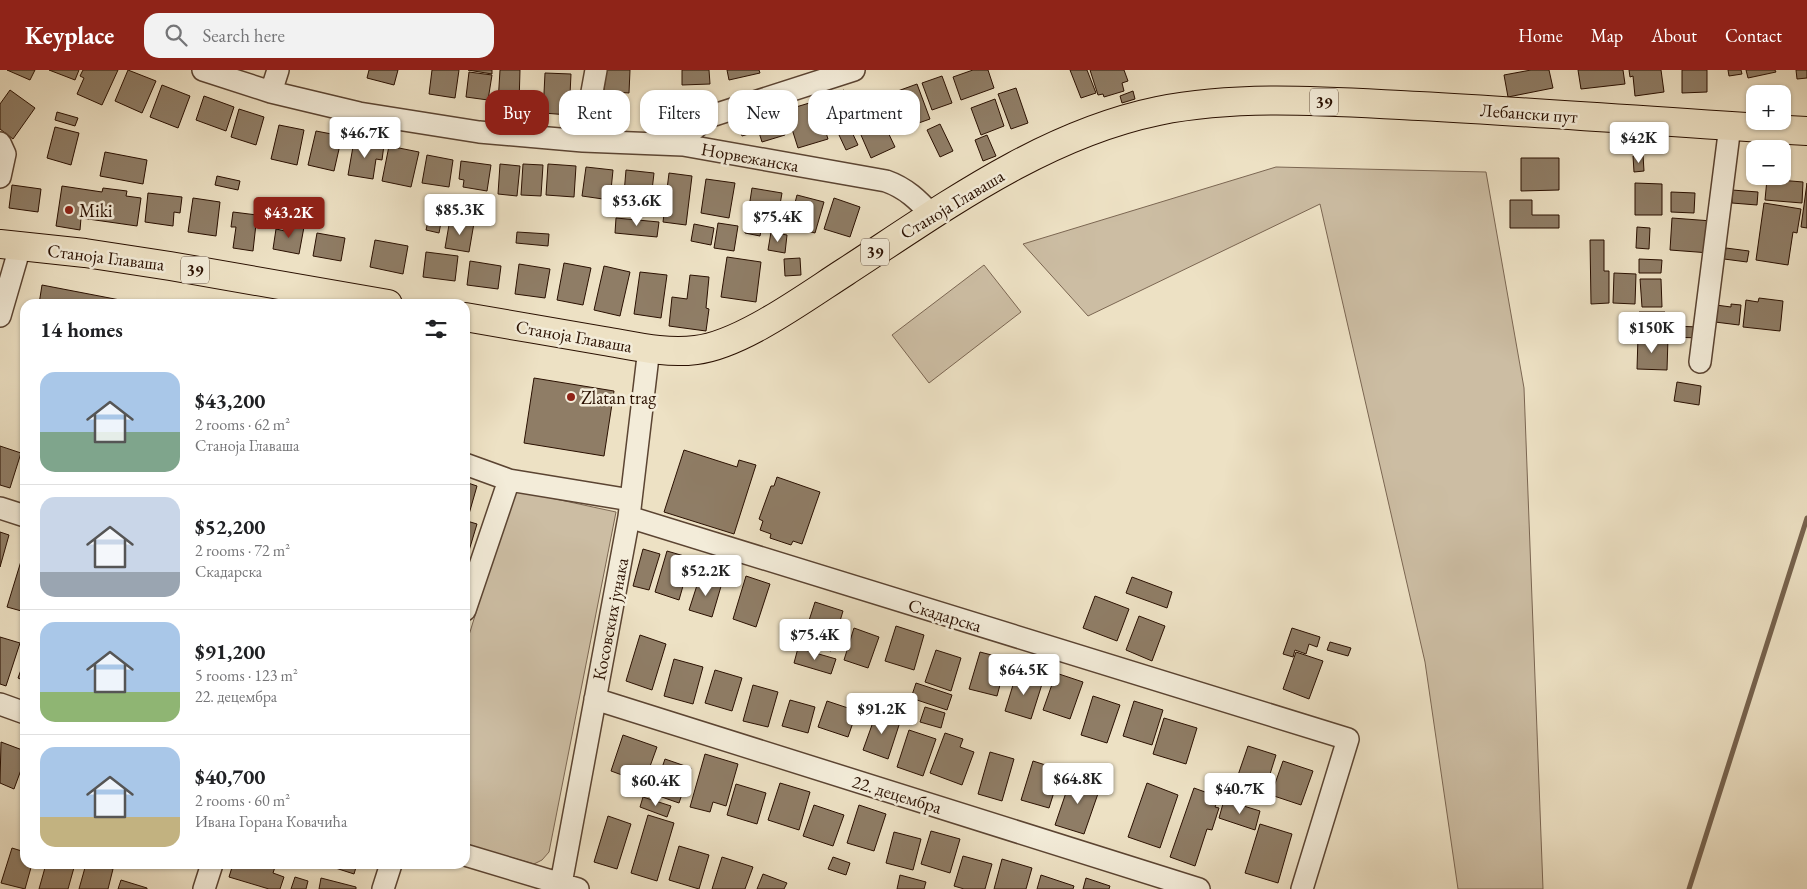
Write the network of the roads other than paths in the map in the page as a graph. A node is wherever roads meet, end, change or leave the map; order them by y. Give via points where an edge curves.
1 (203, 70) edge
2 (278, 70) edge
3 (596, 70) edge
4 (854, 70) edge
5 (271, 92) junction
6 (1371, 104) joint
7 (1730, 126) junction
8 (1807, 131) edge
9 (583, 141) junction
10 (0, 143) edge
11 (683, 145) junction
12 (0, 177) edge
13 (932, 215) junction
14 (10, 246) edge
15 (360, 299) edge
16 (0, 316) edge
17 (470, 318) edge
18 (648, 348) junction
19 (1700, 362) dead end
20 (470, 466) edge
21 (510, 480) junction
22 (0, 508) edge
23 (630, 509) junction
24 (20, 514) edge
25 (470, 596) edge
26 (595, 699) junction
27 (0, 704) edge
28 (20, 710) edge
29 (470, 857) edge
30 (210, 869) edge
31 (389, 869) edge
32 (566, 887) edge
33 (204, 889) edge
34 (383, 889) edge
35 (1199, 889) edge
36 (1302, 889) edge

1 - 5 street, Норвежанска
2 - 5 street
3 - 9 street
4 - 11 street via 708,117 691,132
5 - 9 street, Норвежанска via 359,113 470,131
6 - 7 main road, Лебански пут / 39
6 - 13 main road, Станоја Главаша / 39 via 1278,101 1204,105 1157,112 1062,143
7 - 8 main road, Лебански пут / 39
7 - 19 street
9 - 11 street, Норвежанска
10 - 12 street via 5,154
11 - 13 street, Норвежанска via 886,181 899,185 914,196
13 - 18 main road, Станоја Главаша / 39 via 790,308 728,342 695,350
14 - 15 main road, Станоја Главаша / 39 via 161,264
14 - 16 street
17 - 18 main road, Станоја Главаша / 39
18 - 23 street, Косовских јунака
20 - 21 street, Скадарска
21 - 23 street, Скадарска
21 - 25 street
22 - 24 street
23 - 26 street, Косовских јунака
23 - 36 street, Скадарска via 1348,739
26 - 32 street, Косовских јунака
26 - 35 street, 22. децембра
27 - 28 street
29 - 32 street
30 - 33 street
31 - 34 street

